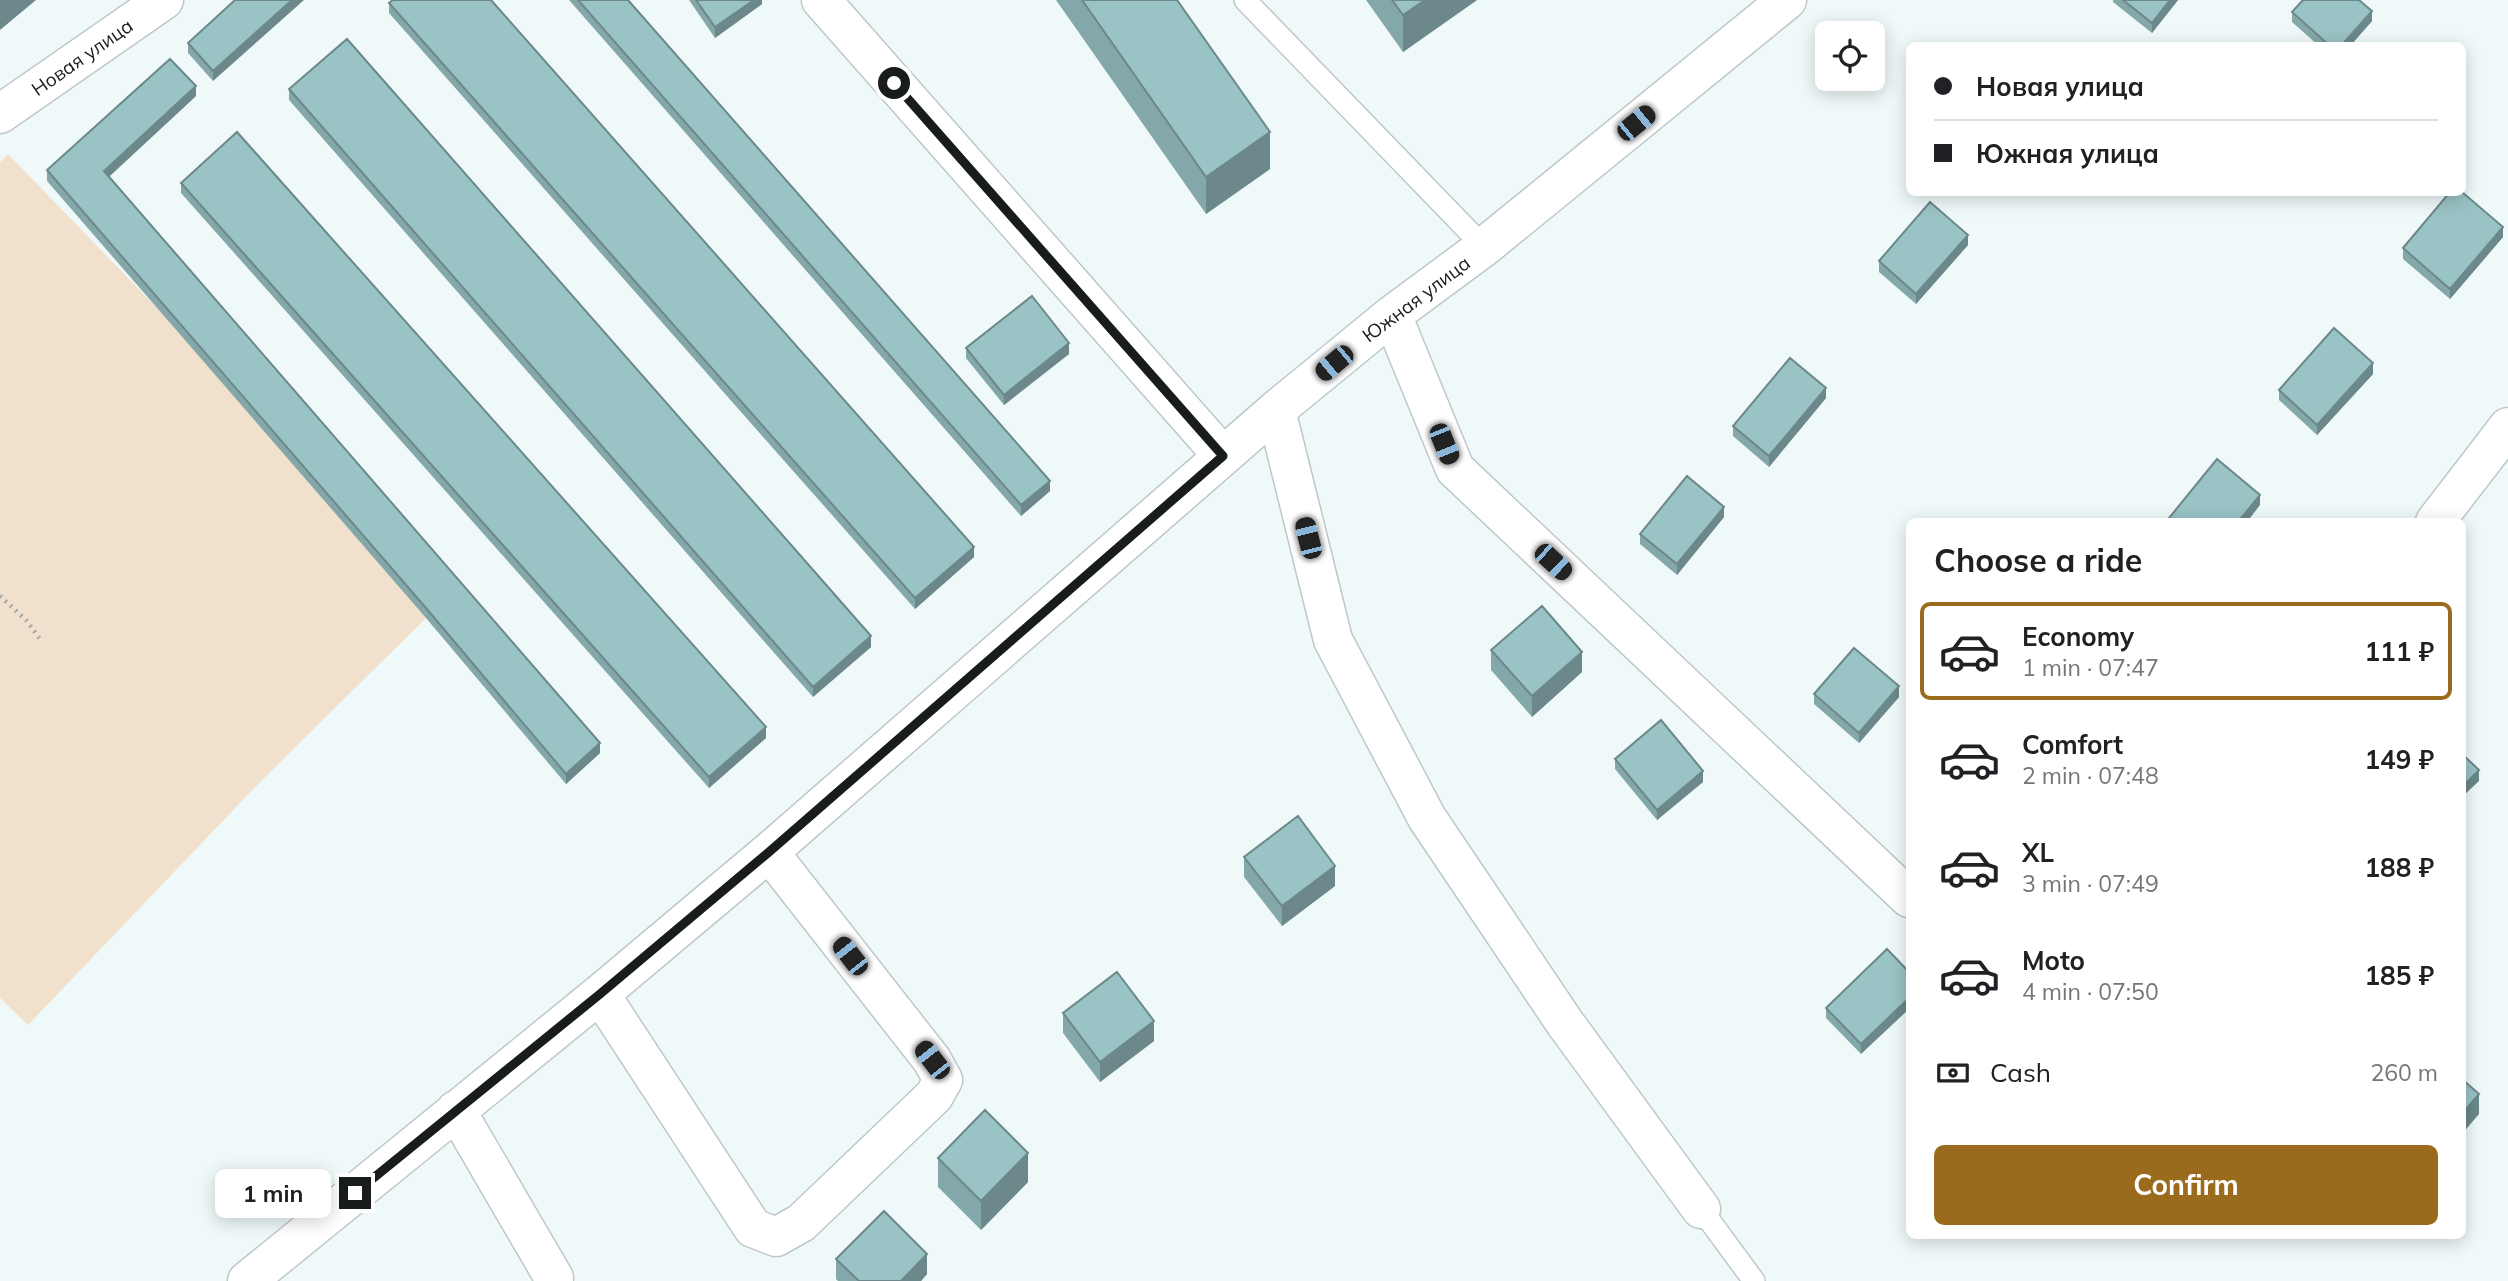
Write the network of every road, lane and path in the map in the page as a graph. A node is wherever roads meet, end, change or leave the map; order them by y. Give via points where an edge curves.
1 (164, 0) edge
2 (821, 0) edge
3 (1245, 0) edge
4 (1787, 0) edge
5 (0, 114) edge
6 (1484, 247) junction
7 (1392, 315) junction
8 (1276, 410) junction
9 (2508, 427) edge
10 (1223, 456) junction
11 (2438, 518) edge
12 (0, 596) edge
13 (42, 642) dead end
14 (769, 852) junction
15 (1906, 895) edge
16 (600, 994) junction
17 (456, 1110) junction
18 (1701, 1209) joint
19 (554, 1278) dead end
20 (253, 1279) edge
21 (1754, 1281) edge

1 - 5 street, Новая улица
2 - 10 street
3 - 6 lane
4 - 6 street, Южная улица
6 - 7 street, Южная улица
7 - 8 street, Южная улица
7 - 15 street via 1455,469
8 - 10 street, Южная улица
8 - 18 street via 1333,640 1427,818 1565,1023
9 - 11 street
10 - 14 street, Южная улица
12 - 13 path
14 - 16 street, Южная улица
14 - 16 street via 943,1080 934,1096 801,1223 776,1237 753,1228
16 - 17 street, Южная улица
17 - 19 street
17 - 20 street, Южная улица
18 - 21 lane

